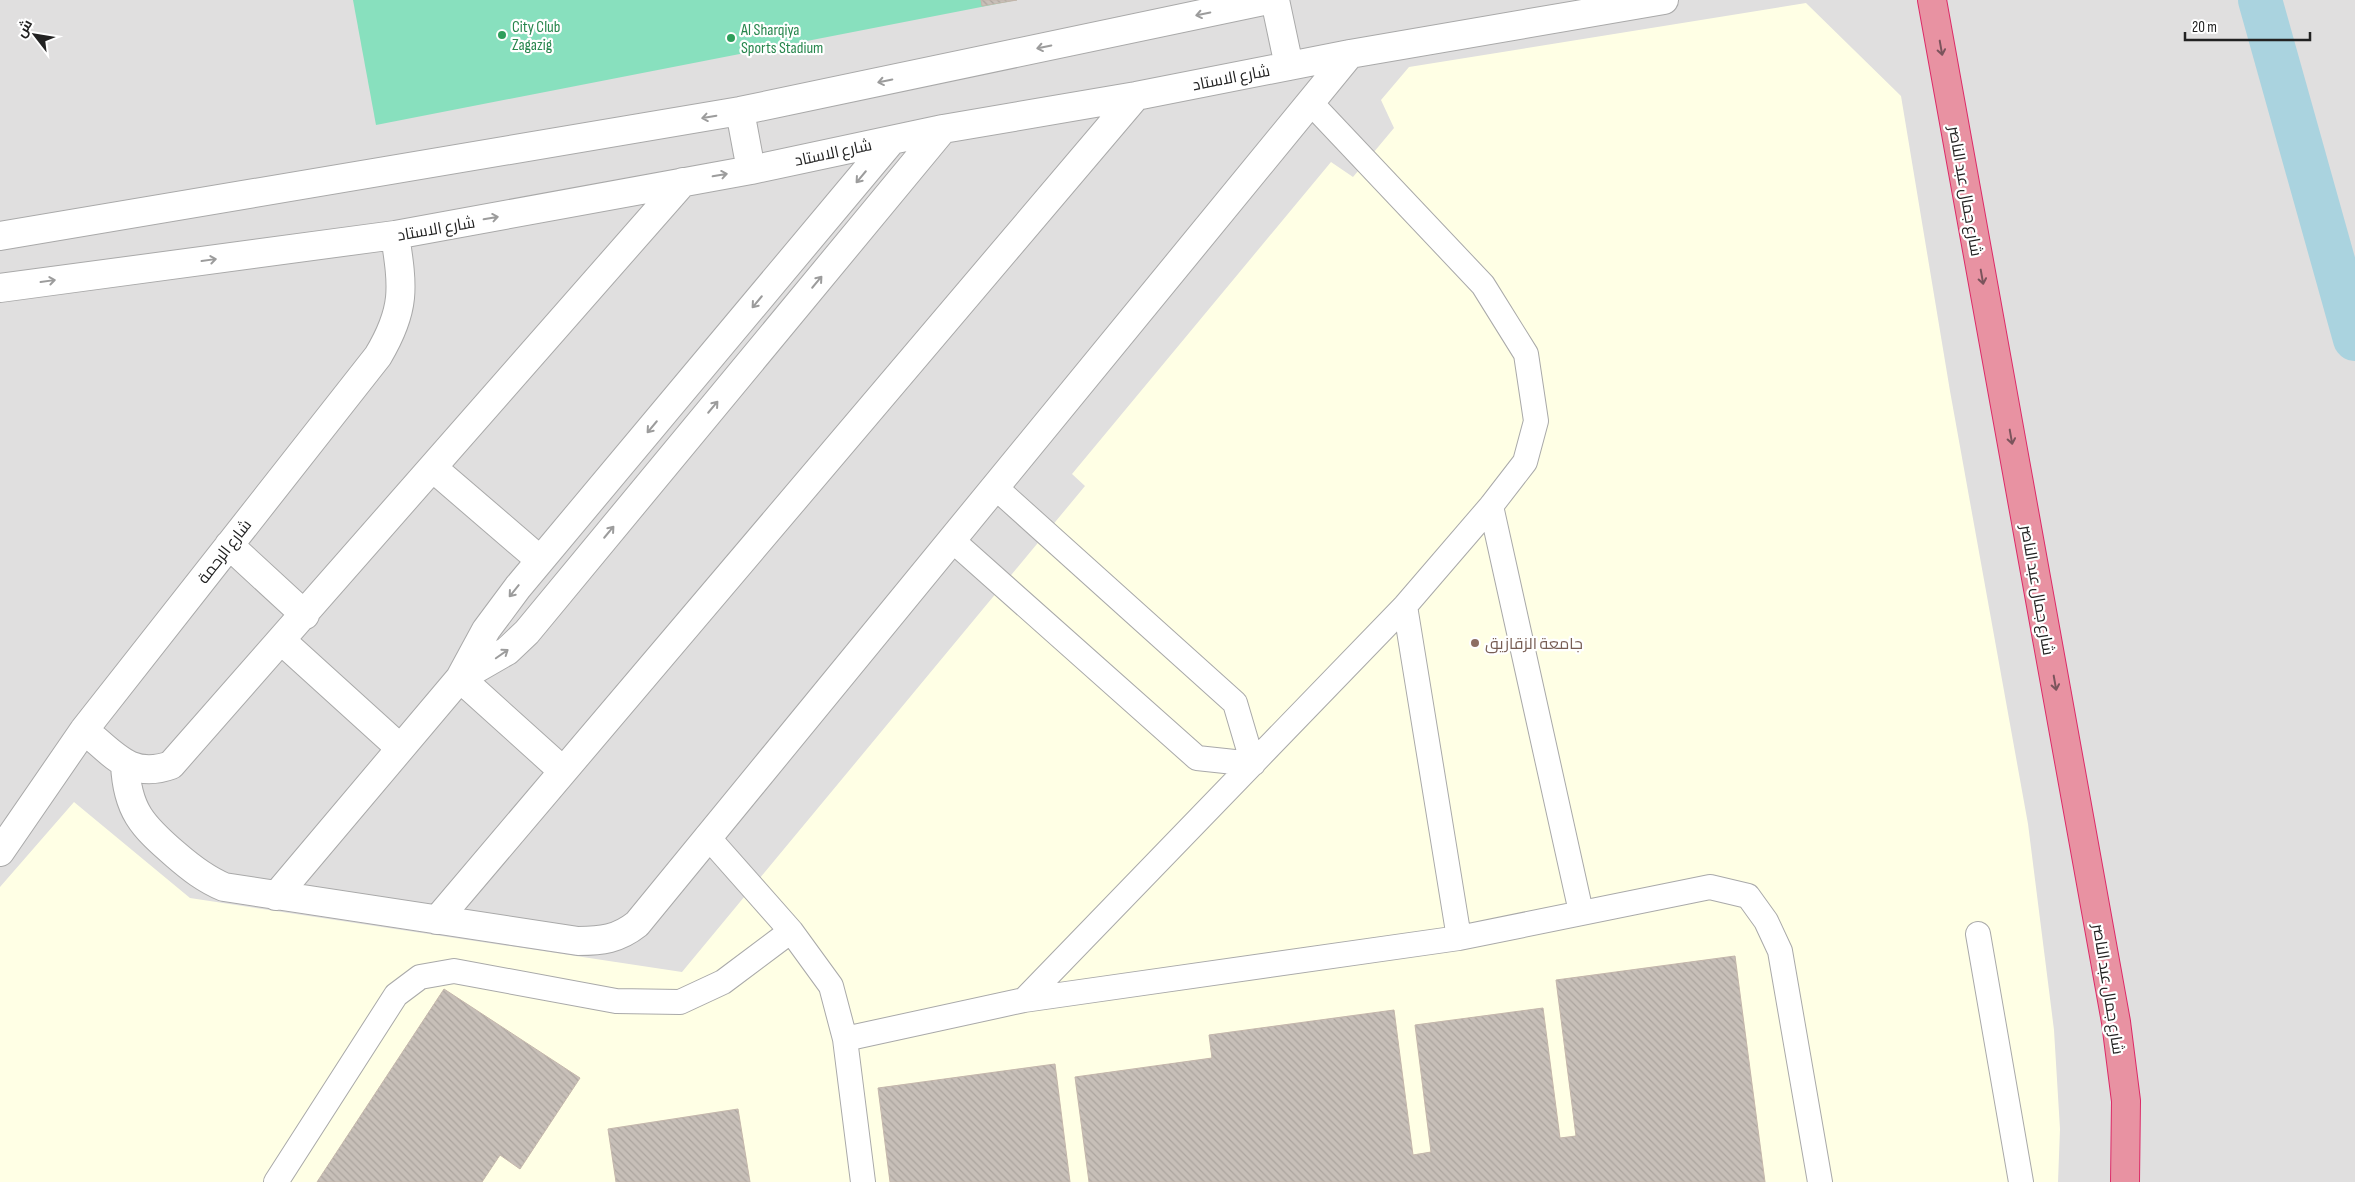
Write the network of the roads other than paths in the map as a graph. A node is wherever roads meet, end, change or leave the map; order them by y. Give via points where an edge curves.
1 (1268, 0) edge
2 (1276, 0) edge
3 (1664, 0) edge
4 (1932, 0) edge
5 (1350, 54) junction
6 (1289, 66) junction
7 (1136, 96) junction
8 (1311, 103) junction
9 (740, 111) junction
10 (943, 129) junction
11 (892, 140) junction
12 (751, 170) junction
13 (683, 182) junction
14 (395, 235) junction
15 (0, 236) edge
16 (0, 288) edge
17 (433, 468) junction
18 (995, 487) junction
19 (1491, 506) junction
20 (952, 540) junction
21 (229, 544) junction
22 (540, 560) junction
23 (1406, 606) junction
24 (305, 615) junction
25 (282, 640) junction
26 (460, 678) junction
27 (84, 730) junction
28 (400, 748) junction
29 (125, 764) junction
30 (1253, 764) junction
31 (563, 771) junction
32 (707, 836) junction
33 (0, 852) edge
34 (276, 896) junction
35 (1581, 912) junction
36 (437, 920) junction
37 (792, 931) junction
38 (1978, 934) dead end
39 (1459, 938) junction
40 (1024, 1000) junction
41 (845, 1039) junction
42 (276, 1182) edge
43 (864, 1182) edge
44 (1820, 1182) edge
45 (2021, 1182) edge
46 (2124, 1182) edge

1 -> 9 street
2 - 6 street
3 - 5 street, شارع الاستاد
4 -> 46 highway, شارع جمال عبد الناصر via 2116,1022 2126,1101
5 - 6 street, شارع الاستاد
5 - 8 street
6 - 7 street, شارع الاستاد
7 - 10 street, شارع الاستاد
7 - 31 street
8 - 18 street
8 - 19 lane via 1484,285 1526,354 1536,421 1525,462
9 - 12 street
9 -> 15 street
10 - 11 street, شارع الاستاد
26 -> 10 street via 507,651 527,632
11 - 12 street, شارع الاستاد
11 -> 22 street
13 -> 12 street, شارع الاستاد
14 -> 13 street, شارع الاستاد
13 - 17 street
16 -> 14 street, شارع الاستاد
14 - 21 street, شارع الرحمة via 402,281 396,321 388,339 378,356
17 - 22 street
17 - 24 street
18 - 20 street
18 - 30 lane via 1235,703
19 - 23 lane
19 - 35 lane
20 - 30 lane via 1197,758
20 - 32 street
21 - 24 street
21 - 27 street, شارع الرحمة
22 -> 26 street via 501,608
23 - 30 lane
23 - 39 lane
24 - 25 street
25 - 28 street
25 - 29 street via 171,765 156,771 139,770
26 - 28 street
26 - 31 street
27 - 29 street
27 - 33 street, شارع الرحمة
28 - 34 street
29 - 34 street via 131,800 149,832 209,880 240,891
30 - 40 lane
31 - 36 street
32 - 36 street via 637,924 625,934 611,939 578,941
32 - 37 lane
34 - 36 street
35 - 39 lane
35 - 44 lane via 1710,887 1748,896 1766,920 1780,951
37 - 41 lane via 831,986
37 - 42 lane via 723,982 680,1002 616,1002 454,972 420,977 396,995
38 - 45 lane
39 - 40 lane
40 - 41 lane
41 - 43 lane

